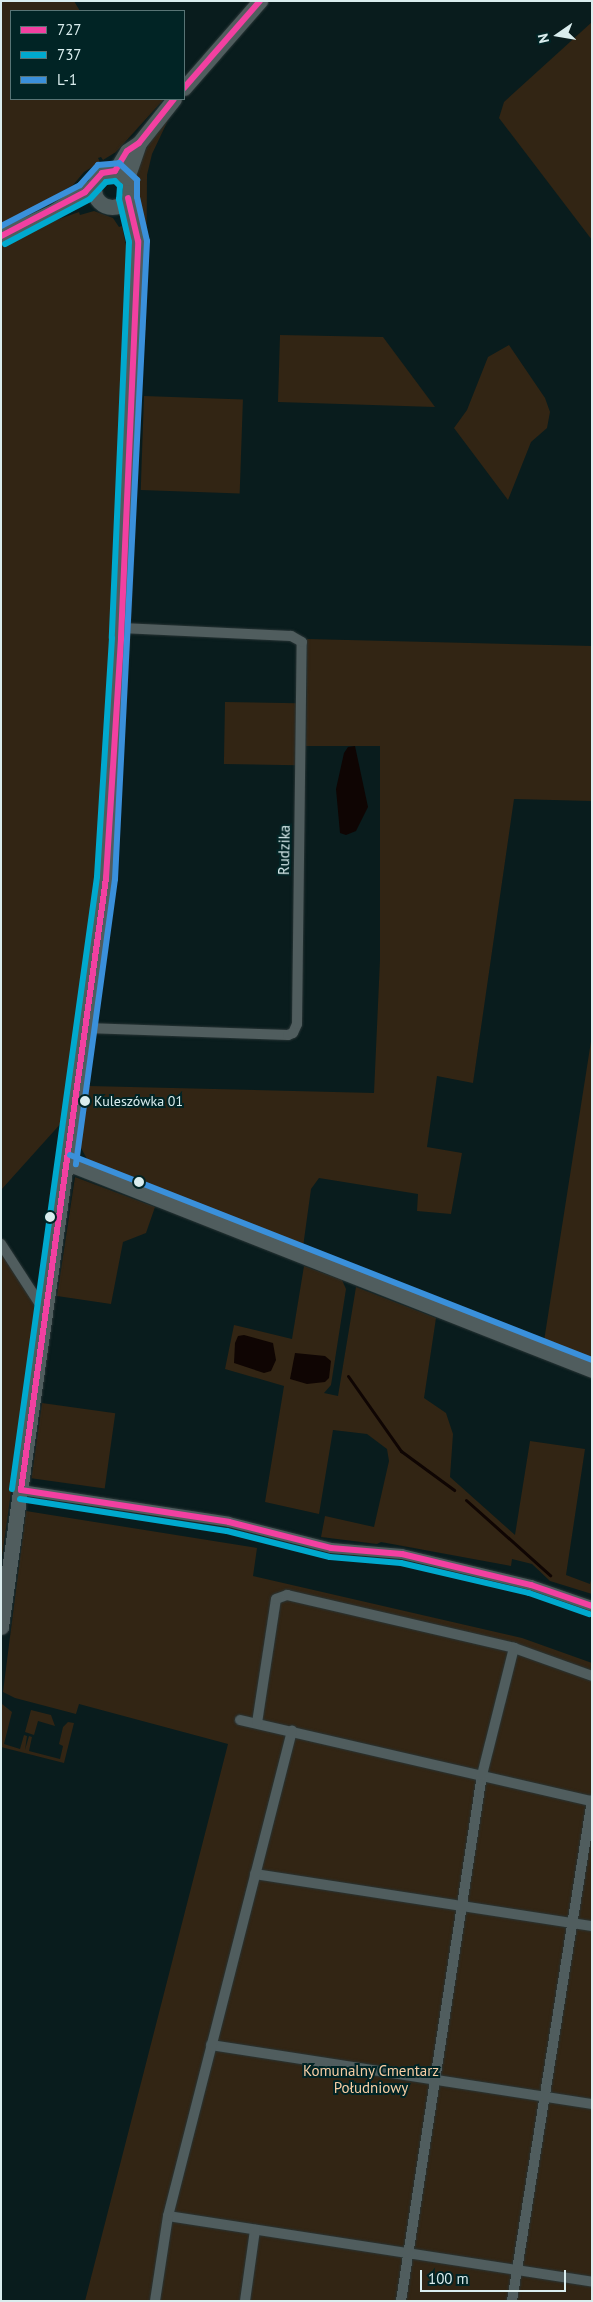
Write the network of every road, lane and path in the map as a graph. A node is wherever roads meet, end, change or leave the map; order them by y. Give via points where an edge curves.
1 (260, 1) edge
2 (185, 87) edge
3 (173, 100) edge
4 (121, 175) junction
5 (93, 186) junction
6 (97, 201) junction
7 (123, 202) junction
8 (52, 212) junction
9 (1, 236) edge
10 (121, 628) junction
11 (86, 1028) junction
12 (67, 1163) junction
13 (1, 1244) edge
14 (46, 1315) junction
15 (592, 1370) edge
16 (21, 1490) junction
17 (592, 1606) edge
18 (1, 1627) edge
19 (514, 1648) junction
20 (592, 1676) edge
21 (240, 1720) dead end
22 (257, 1723) junction
23 (292, 1731) junction
24 (482, 1775) junction
25 (592, 1800) edge
26 (255, 1874) junction
27 (462, 1907) junction
28 (572, 1923) junction
29 (592, 1926) edge
30 (211, 2045) junction
31 (435, 2080) junction
32 (545, 2097) junction
33 (592, 2104) edge
34 (168, 2216) junction
35 (256, 2230) junction
36 (408, 2253) junction
37 (517, 2270) junction
38 (592, 2282) edge
39 (155, 2301) edge
40 (245, 2301) edge
41 (401, 2301) edge
42 (512, 2301) edge

1 - 2 street
3 - 4 street via 138,143
4 - 5 street via 102,173
4 - 7 street via 130,188
5 - 6 street
5 - 8 street
6 - 7 street via 106,207
6 - 8 street via 60,214
7 - 10 street via 136,247
8 - 9 street
10 - 11 street via 106,878
10 - 11 street, Rudzika via 291,636 302,642 297,1029 288,1035
11 - 12 street
12 - 14 street
12 - 15 street
13 - 14 street
14 - 16 street
16 - 17 street via 229,1522 331,1548 402,1554 531,1585
16 - 18 street
19 - 20 street
19 - 22 street via 287,1595 276,1600
19 - 24 street
21 - 22 street
22 - 23 street
23 - 24 street
23 - 26 street
24 - 25 street
24 - 27 street
25 - 28 street
26 - 27 street
26 - 30 street
27 - 28 street
27 - 31 street
28 - 29 street
28 - 32 street
30 - 31 street
30 - 34 street
31 - 32 street
31 - 36 street
32 - 33 street
32 - 37 street
34 - 35 street
34 - 39 street
35 - 36 street
35 - 40 street
36 - 37 street
36 - 41 street
37 - 38 street
37 - 42 street

